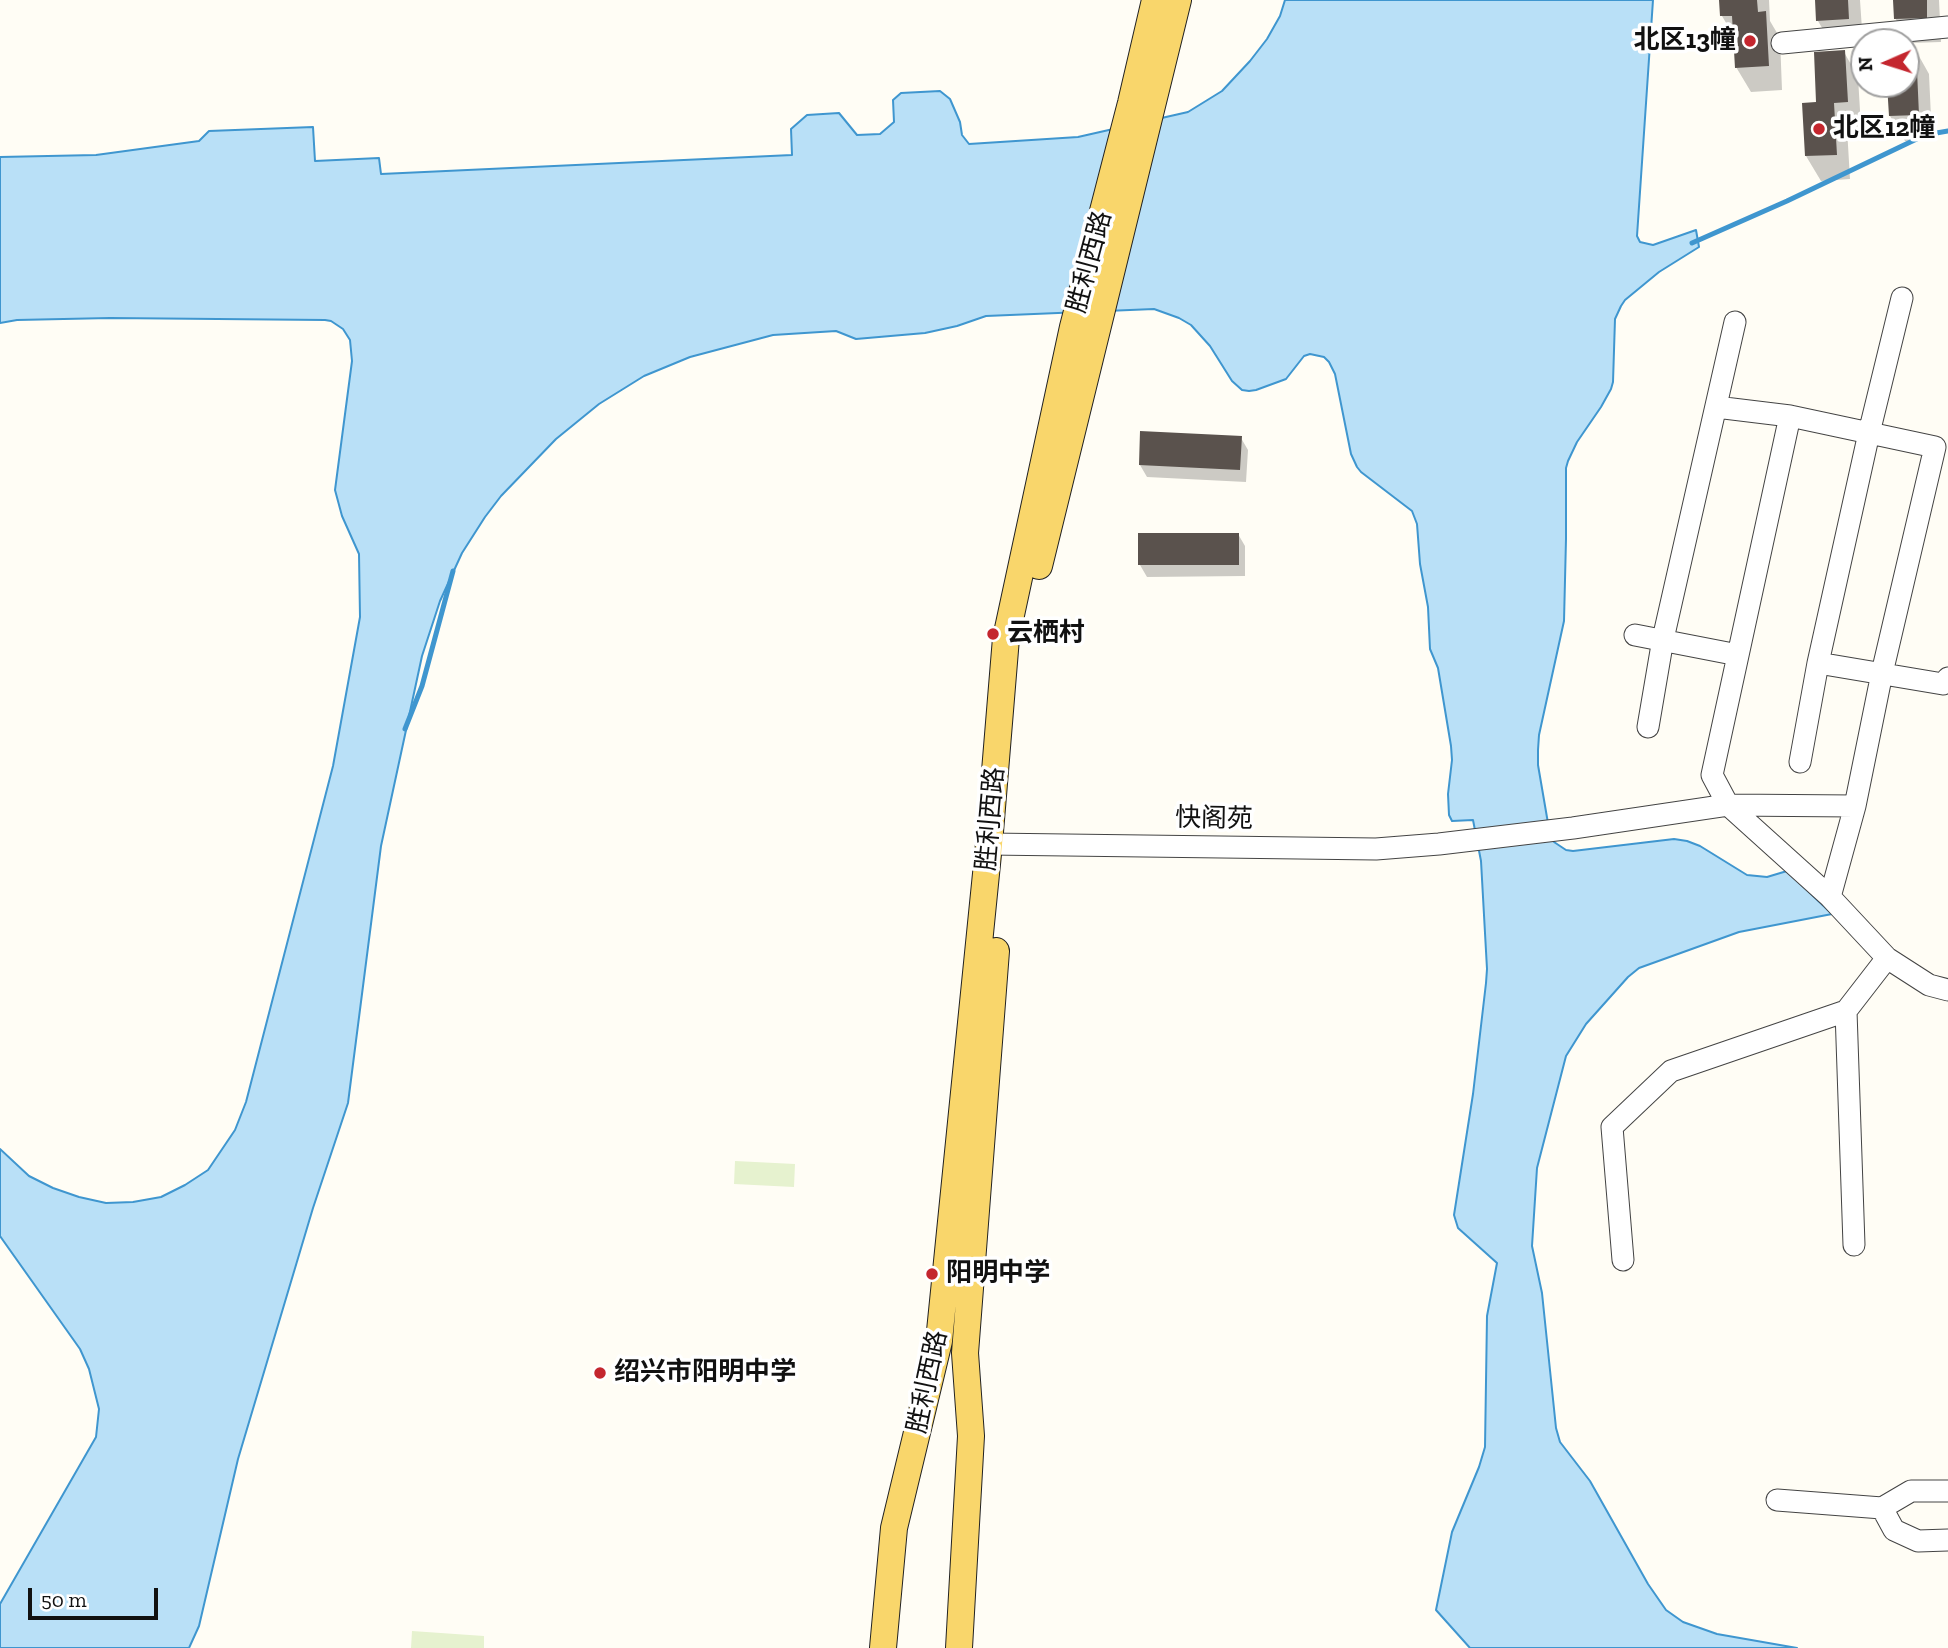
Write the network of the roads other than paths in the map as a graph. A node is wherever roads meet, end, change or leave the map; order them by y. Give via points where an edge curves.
1 (1155, 0) edge
2 (1178, 0) edge
3 (1948, 27) edge
4 (1782, 43) dead end
5 (1141, 106) junction
6 (1902, 298) dead end
7 (1735, 323) dead end
8 (1716, 407) junction
9 (1790, 416) junction
10 (1869, 433) junction
11 (1941, 448) edge
12 (1635, 635) dead end
13 (1663, 639) junction
14 (1738, 655) junction
15 (1818, 663) junction
16 (1882, 673) junction
17 (1948, 678) edge
18 (1648, 727) dead end
19 (1800, 762) dead end
20 (1728, 806) junction
21 (1854, 806) junction
22 (997, 844) junction
23 (1830, 897) junction
24 (1887, 958) junction
25 (1948, 990) edge
26 (1846, 1011) junction
27 (1854, 1245) dead end
28 (1623, 1259) dead end
29 (1948, 1491) edge
30 (1777, 1500) dead end
31 (1882, 1507) junction
32 (1948, 1540) edge
33 (883, 1648) edge
34 (959, 1648) edge

1 - 5 main road, 胜利西路
2 - 5 main road, 胜利西路
3 - 4 street
5 - 22 main road, 胜利西路 via 1085,328 1021,641
6 - 10 street
7 - 8 street
8 - 9 street
8 - 13 street
9 - 10 street
9 - 14 street
10 - 11 street
10 - 15 street
11 - 16 street
12 - 13 street
13 - 14 street
13 - 18 street
14 - 20 street via 1712,775
15 - 16 street
15 - 19 street
16 - 17 street via 1943,684
16 - 21 street
20 - 21 street, 快阁苑
20 - 22 street, 快阁苑 via 1376,849
20 - 23 street
21 - 23 street
22 - 33 main road, 胜利西路 via 939,1341 894,1528
22 - 34 main road, 胜利西路 via 965,1353 971,1436
23 - 24 street
24 - 25 street via 1929,985
24 - 26 street
26 - 27 street
26 - 28 street via 1671,1071 1612,1127
29 - 31 street via 1911,1491
30 - 31 street
31 - 32 street via 1894,1530 1918,1541

